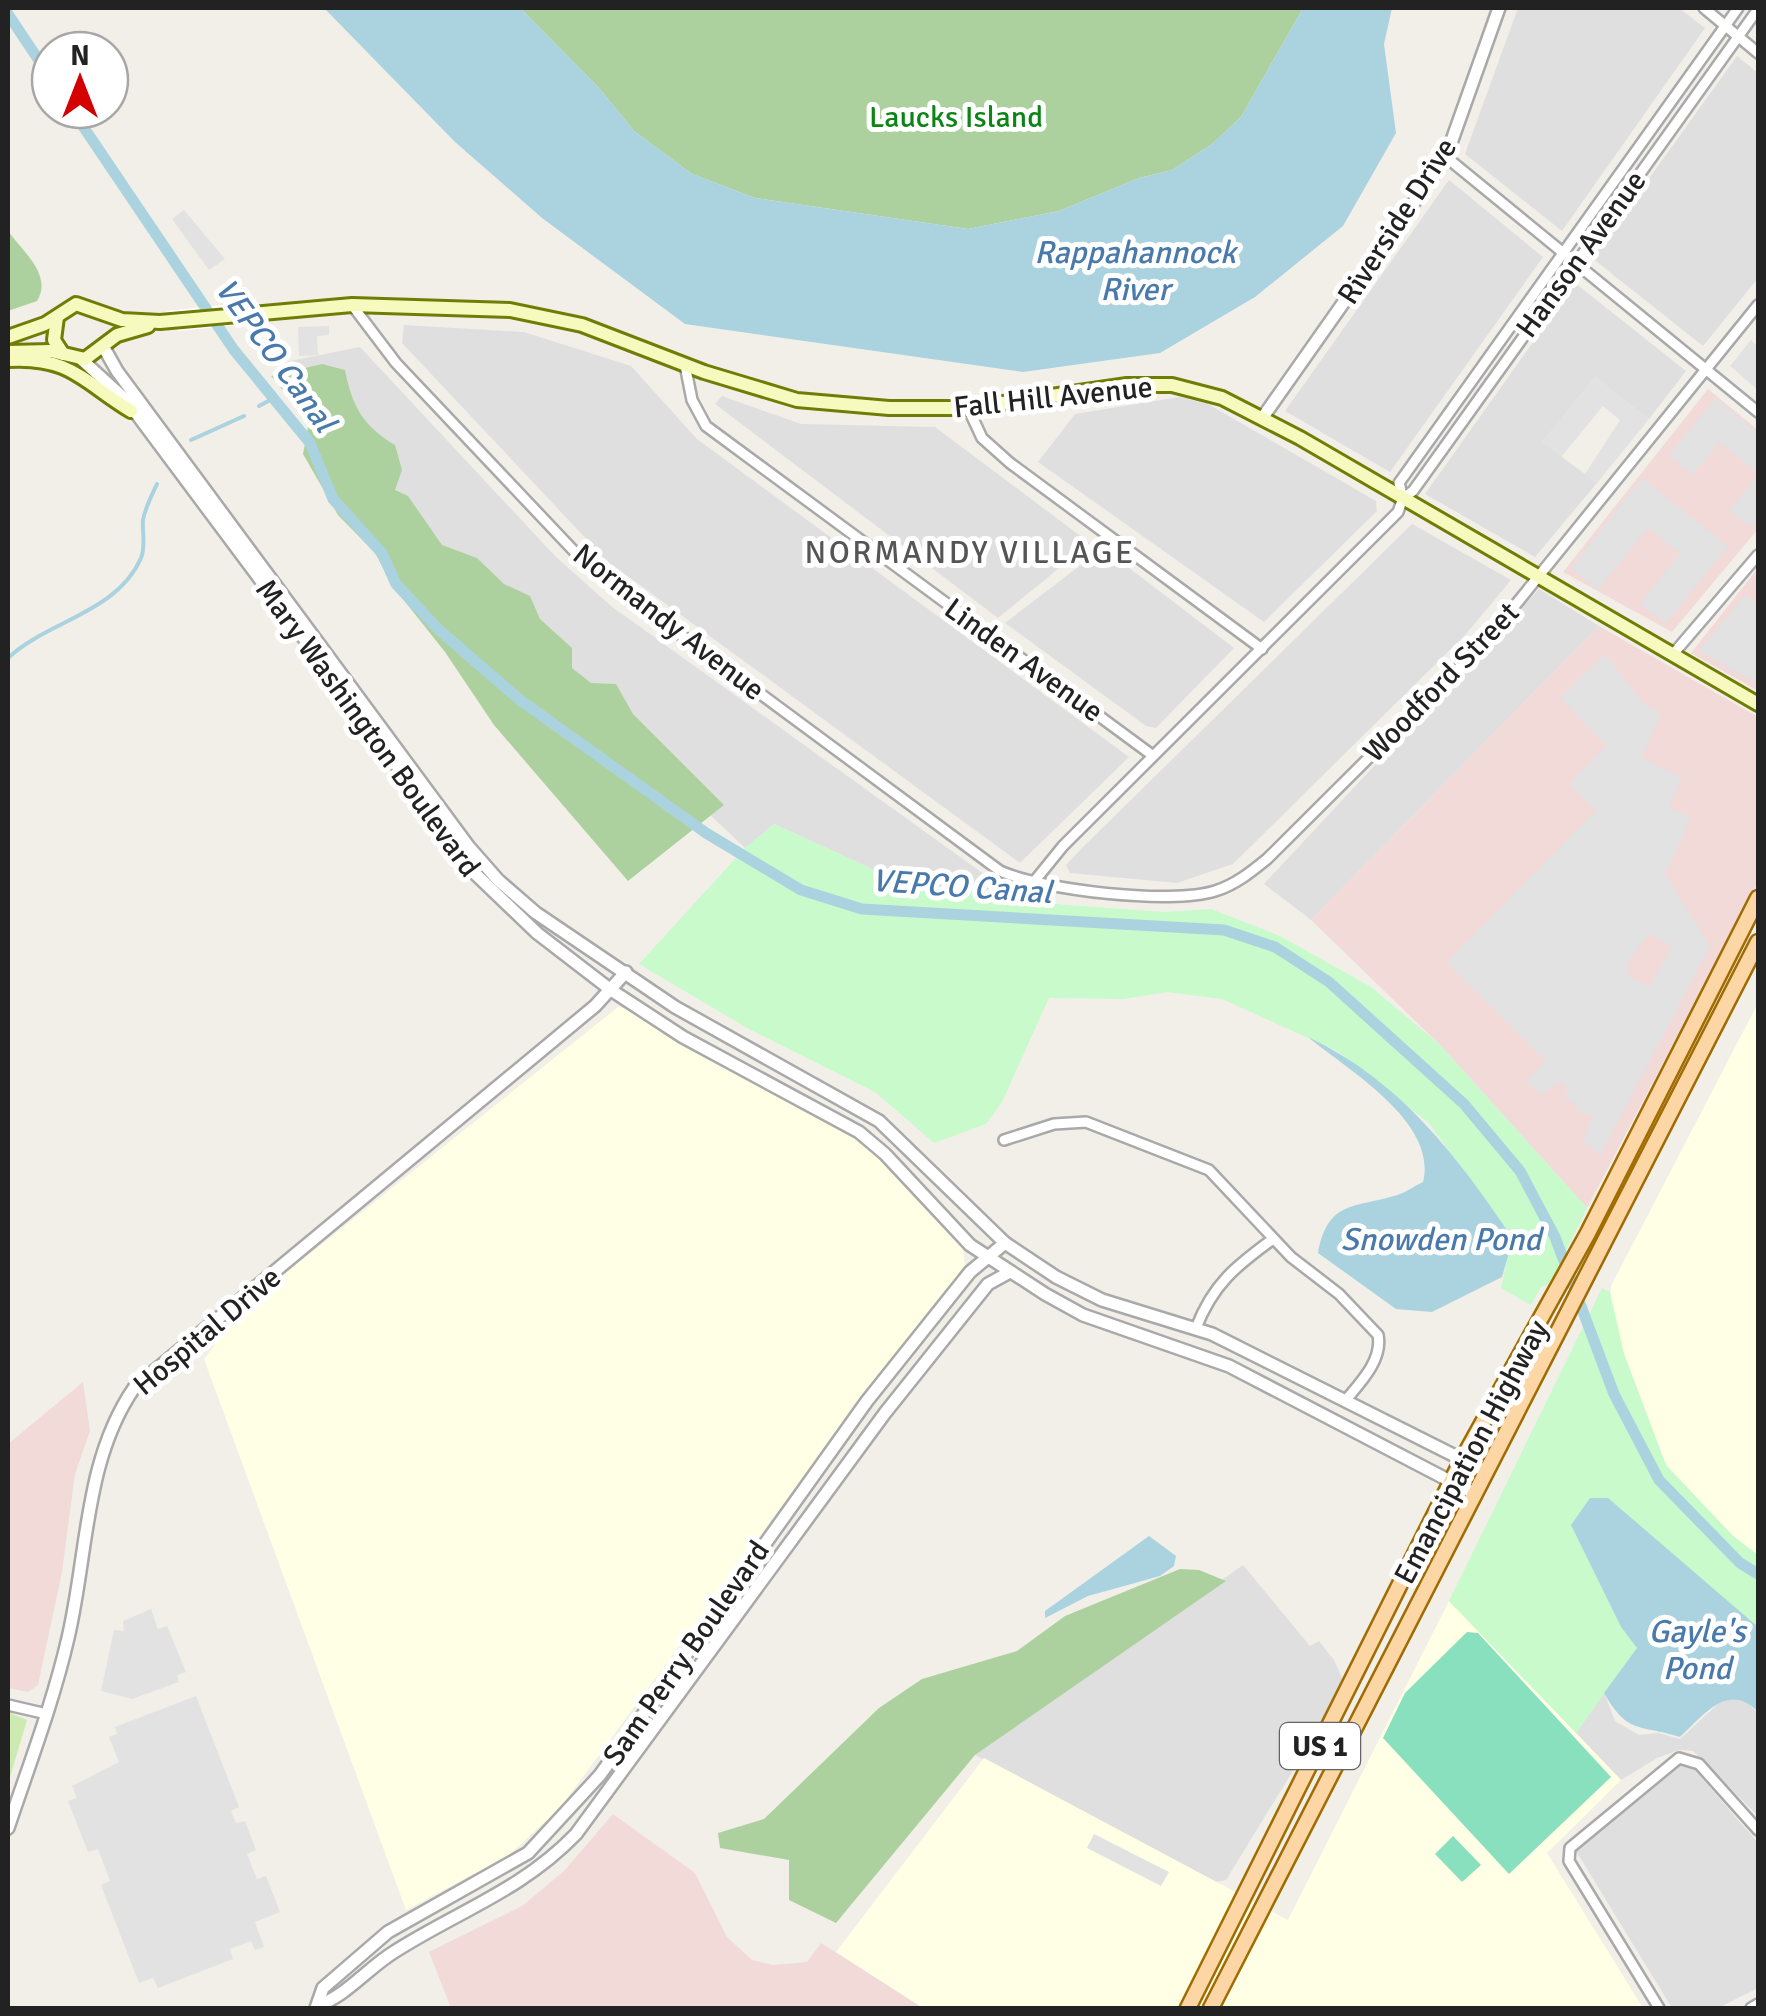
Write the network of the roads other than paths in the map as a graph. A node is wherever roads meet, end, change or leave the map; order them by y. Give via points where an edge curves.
1 (1500, 8) edge
2 (1704, 8) edge
3 (1738, 8) edge
4 (1758, 9) edge
5 (1724, 25) junction
6 (1737, 35) junction
7 (1758, 53) edge
8 (1446, 157) junction
9 (1561, 252) junction
10 (1575, 264) junction
11 (1758, 304) edge
12 (352, 306) junction
13 (98, 311) junction
14 (57, 317) junction
15 (165, 321) junction
16 (8, 338) edge
17 (105, 344) junction
18 (8, 352) edge
19 (63, 354) junction
20 (81, 359) junction
21 (8, 360) edge
22 (686, 365) junction
23 (1706, 370) junction
24 (968, 408) junction
25 (131, 411) junction
26 (1758, 412) edge
27 (1263, 418) junction
28 (1403, 498) junction
29 (1758, 555) edge
30 (1540, 577) junction
31 (1262, 649) junction
32 (1674, 653) junction
33 (1758, 704) edge
34 (1152, 756) junction
35 (1033, 884) junction
36 (1758, 898) edge
37 (1758, 942) edge
38 (626, 972) junction
39 (611, 990) junction
40 (1004, 1140) dead end
41 (1274, 1240) junction
42 (1005, 1243) junction
43 (986, 1258) junction
44 (1010, 1272) junction
45 (1196, 1328) junction
46 (1345, 1401) junction
47 (1462, 1460) junction
48 (1487, 1472) junction
49 (1452, 1482) junction
50 (1475, 1494) junction
51 (8, 1706) edge
52 (48, 1714) junction
53 (8, 1828) edge
54 (1758, 1830) edge
55 (1758, 2004) edge
56 (317, 2007) edge
57 (1188, 2008) edge
58 (1211, 2008) edge
59 (1659, 2008) edge
60 (1750, 2008) edge

1 - 8 street, Riverside Drive
2 - 5 street
3 - 5 street, Hanson Avenue
4 - 6 street, Hanson Avenue
5 - 6 street
5 - 9 street, Hanson Avenue
6 - 7 street
6 - 10 street, Hanson Avenue
8 - 9 street
8 - 27 street, Riverside Drive
9 - 10 street
9 - 28 street, Hanson Avenue via 1399,483
10 - 23 street
10 - 28 street, Hanson Avenue
11 - 23 street, Woodford Street
12 - 15 main road, Fall Hill Avenue
12 - 22 main road, Fall Hill Avenue via 549,316
12 - 35 street, Normandy Avenue via 396,364 590,567 1000,871
13 - 14 main road, Fall Hill Avenue via 76,304
13 - 15 main road, Fall Hill Avenue via 122,320
13 - 17 main road via 107,326
14 - 16 main road, Fall Hill Avenue
14 - 19 main road via 54,340
15 - 17 main road, Fall Hill Avenue
17 - 20 main road, Fall Hill Avenue
17 - 38 street, Mary Washington Boulevard via 117,371 469,847 536,913
18 - 19 main road
19 - 20 main road
20 - 25 street, Mary Washington Boulevard
21 - 25 main road via 62,366
22 - 24 main road, Fall Hill Avenue via 797,400
22 - 34 street, Linden Avenue via 692,400 706,426
23 - 26 street
23 - 30 street, Woodford Street
24 - 27 main road, Fall Hill Avenue via 1145,384 1192,389
24 - 31 street via 982,438 1010,463
25 - 39 street, Mary Washington Boulevard via 361,714 467,866 501,902
27 - 28 main road, Fall Hill Avenue
28 - 30 main road, Fall Hill Avenue
28 - 31 street, Hanson Avenue via 1398,512
29 - 32 street
30 - 32 main road, Fall Hill Avenue
30 - 35 street, Woodford Street via 1444,684 1243,878 1186,896
31 - 34 street, Hanson Avenue
32 - 33 main road, Fall Hill Avenue
34 - 35 street, Hanson Avenue
36 - 47 main road, Emancipation Highway / US 1 via 1588,1234
37 - 48 main road, Emancipation Highway / US 1
38 - 39 street, Hospital Drive
38 - 42 street, Mary Washington Boulevard via 712,1030 879,1121
39 - 43 street, Mary Washington Boulevard via 858,1132
39 - 52 street, Hospital Drive via 134,1388 98,1458 84,1561
40 - 41 street via 1072,1121 1108,1128 1209,1170
41 - 45 street via 1227,1272
41 - 46 street via 1378,1335 1366,1376
42 - 43 street, Sam Perry Boulevard
42 - 45 street, Mary Washington Boulevard via 1102,1300
43 - 44 street, Mary Washington Boulevard
43 - 56 street, Sam Perry Boulevard via 867,1401 567,1814 504,1869 388,1932 323,1988
44 - 49 street, Mary Washington Boulevard via 1082,1315 1229,1366
44 - 56 street, Sam Perry Boulevard via 988,1284 885,1414 576,1834 513,1888 396,1951
45 - 46 street, Mary Washington Boulevard
46 - 47 street, Mary Washington Boulevard
47 - 48 street, Mary Washington Boulevard
47 - 49 main road, Emancipation Highway / US 1
48 - 50 main road, Emancipation Highway / US 1
49 - 50 street, Mary Washington Boulevard
49 - 57 main road, Emancipation Highway / US 1
50 - 58 main road, Emancipation Highway / US 1
51 - 52 street
52 - 53 street, Hospital Drive
54 - 59 street via 1687,1758 1674,1760 1568,1854
55 - 60 street

